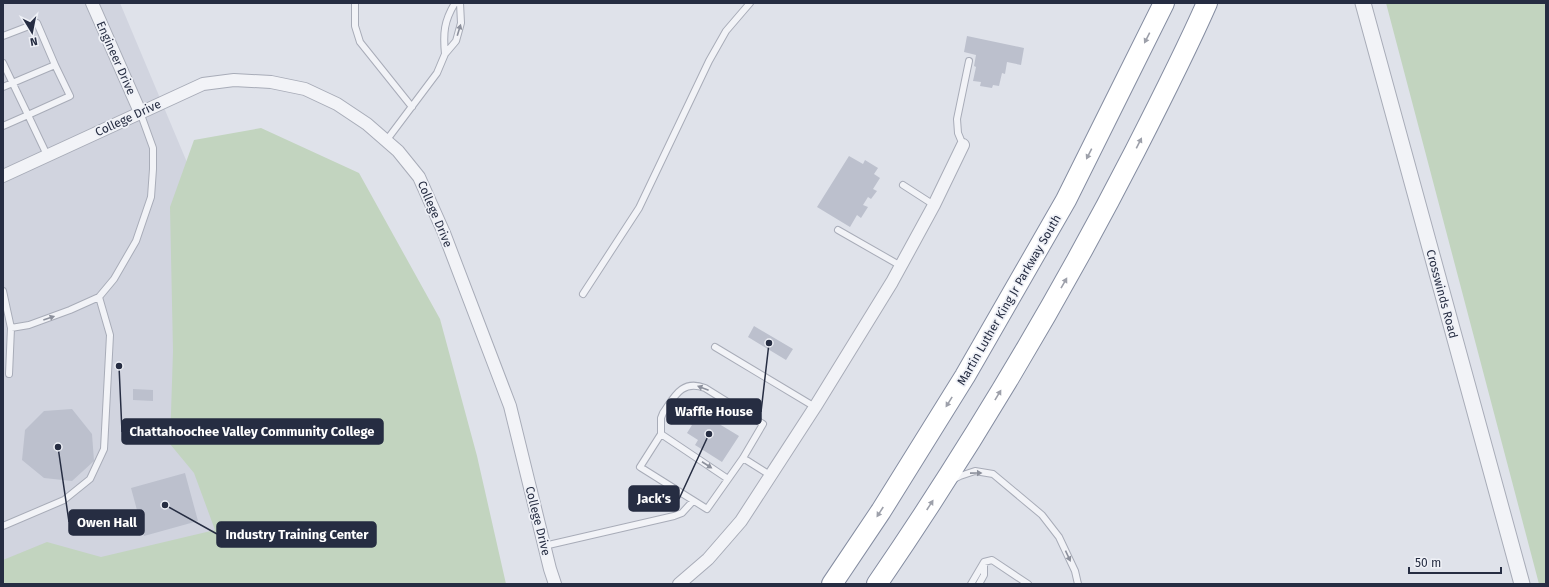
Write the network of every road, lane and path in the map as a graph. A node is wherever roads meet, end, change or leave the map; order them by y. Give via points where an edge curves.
1 (92, 3) edge
2 (355, 3) edge
3 (455, 3) edge
4 (460, 3) edge
5 (750, 3) edge
6 (1164, 3) edge
7 (1207, 3) edge
8 (1363, 3) edge
9 (3, 36) edge
10 (445, 54) junction
11 (969, 60) dead end
12 (3, 63) edge
13 (55, 65) junction
14 (12, 82) junction
15 (3, 87) edge
16 (412, 107) junction
17 (140, 112) junction
18 (28, 115) junction
19 (3, 126) edge
20 (386, 141) junction
21 (963, 144) joint
22 (47, 155) junction
23 (3, 176) edge
24 (903, 185) dead end
25 (934, 205) junction
26 (838, 230) dead end
27 (901, 266) junction
28 (3, 291) edge
29 (583, 294) dead end
30 (99, 298) junction
31 (11, 328) junction
32 (715, 347) dead end
33 (9, 374) dead end
34 (815, 407) junction
35 (661, 434) junction
36 (743, 458) junction
37 (770, 475) junction
38 (728, 479) junction
39 (941, 488) junction
40 (693, 501) junction
41 (3, 526) edge
42 (544, 546) junction
43 (984, 562) junction
44 (555, 584) edge
45 (679, 584) edge
46 (832, 584) edge
47 (877, 584) edge
48 (971, 584) edge
49 (979, 584) edge
50 (1028, 584) edge
51 (1078, 584) edge
52 (1522, 584) edge

1 - 17 street, Engineer Drive
2 - 16 lane via 355,26 360,42
3 - 10 lane via 447,16
10 -> 4 lane via 456,41 461,24
5 - 29 lane via 726,31 709,61 639,208
6 -> 46 highway, Martin Luther King Jr Parkway South via 1066,200 977,356 881,511
39 -> 7 highway via 1030,343 1098,223
8 - 52 street, Crosswinds Road
9 - 13 lane via 37,23
10 - 16 lane via 437,74
11 - 21 lane via 957,119
12 - 14 lane
13 - 14 lane
13 - 18 lane via 70,96
14 - 15 lane
14 - 18 lane
16 - 20 lane
17 - 20 street, College Drive via 203,84 234,80 271,82 305,89 337,104
17 - 22 street, College Drive
17 - 30 lane via 153,148 151,197 136,241 114,279
18 - 19 lane
18 - 22 lane
20 - 42 street, College Drive via 419,176 444,233 510,406
21 - 25 street
22 - 23 street, College Drive
24 - 25 lane
25 - 27 street
26 - 27 lane
27 - 34 street
28 - 31 lane
31 -> 30 lane via 29,325
30 - 41 lane via 110,335 104,449 90,479 64,500
31 - 33 lane
32 - 34 lane
34 - 37 street
36 -> 35 lane via 762,424 700,386 685,387 678,392 663,413
35 -> 38 lane
35 - 40 lane via 640,467
36 - 37 lane
36 - 38 lane
37 - 45 street via 741,521 724,542
38 - 40 lane via 706,509
47 -> 39 highway
39 -> 51 lane via 960,476 975,471 993,474 1042,515 1059,536
40 - 42 lane via 682,513 674,516
42 - 44 street, College Drive
43 - 48 lane
43 - 49 lane via 984,574
43 - 50 lane via 992,560

